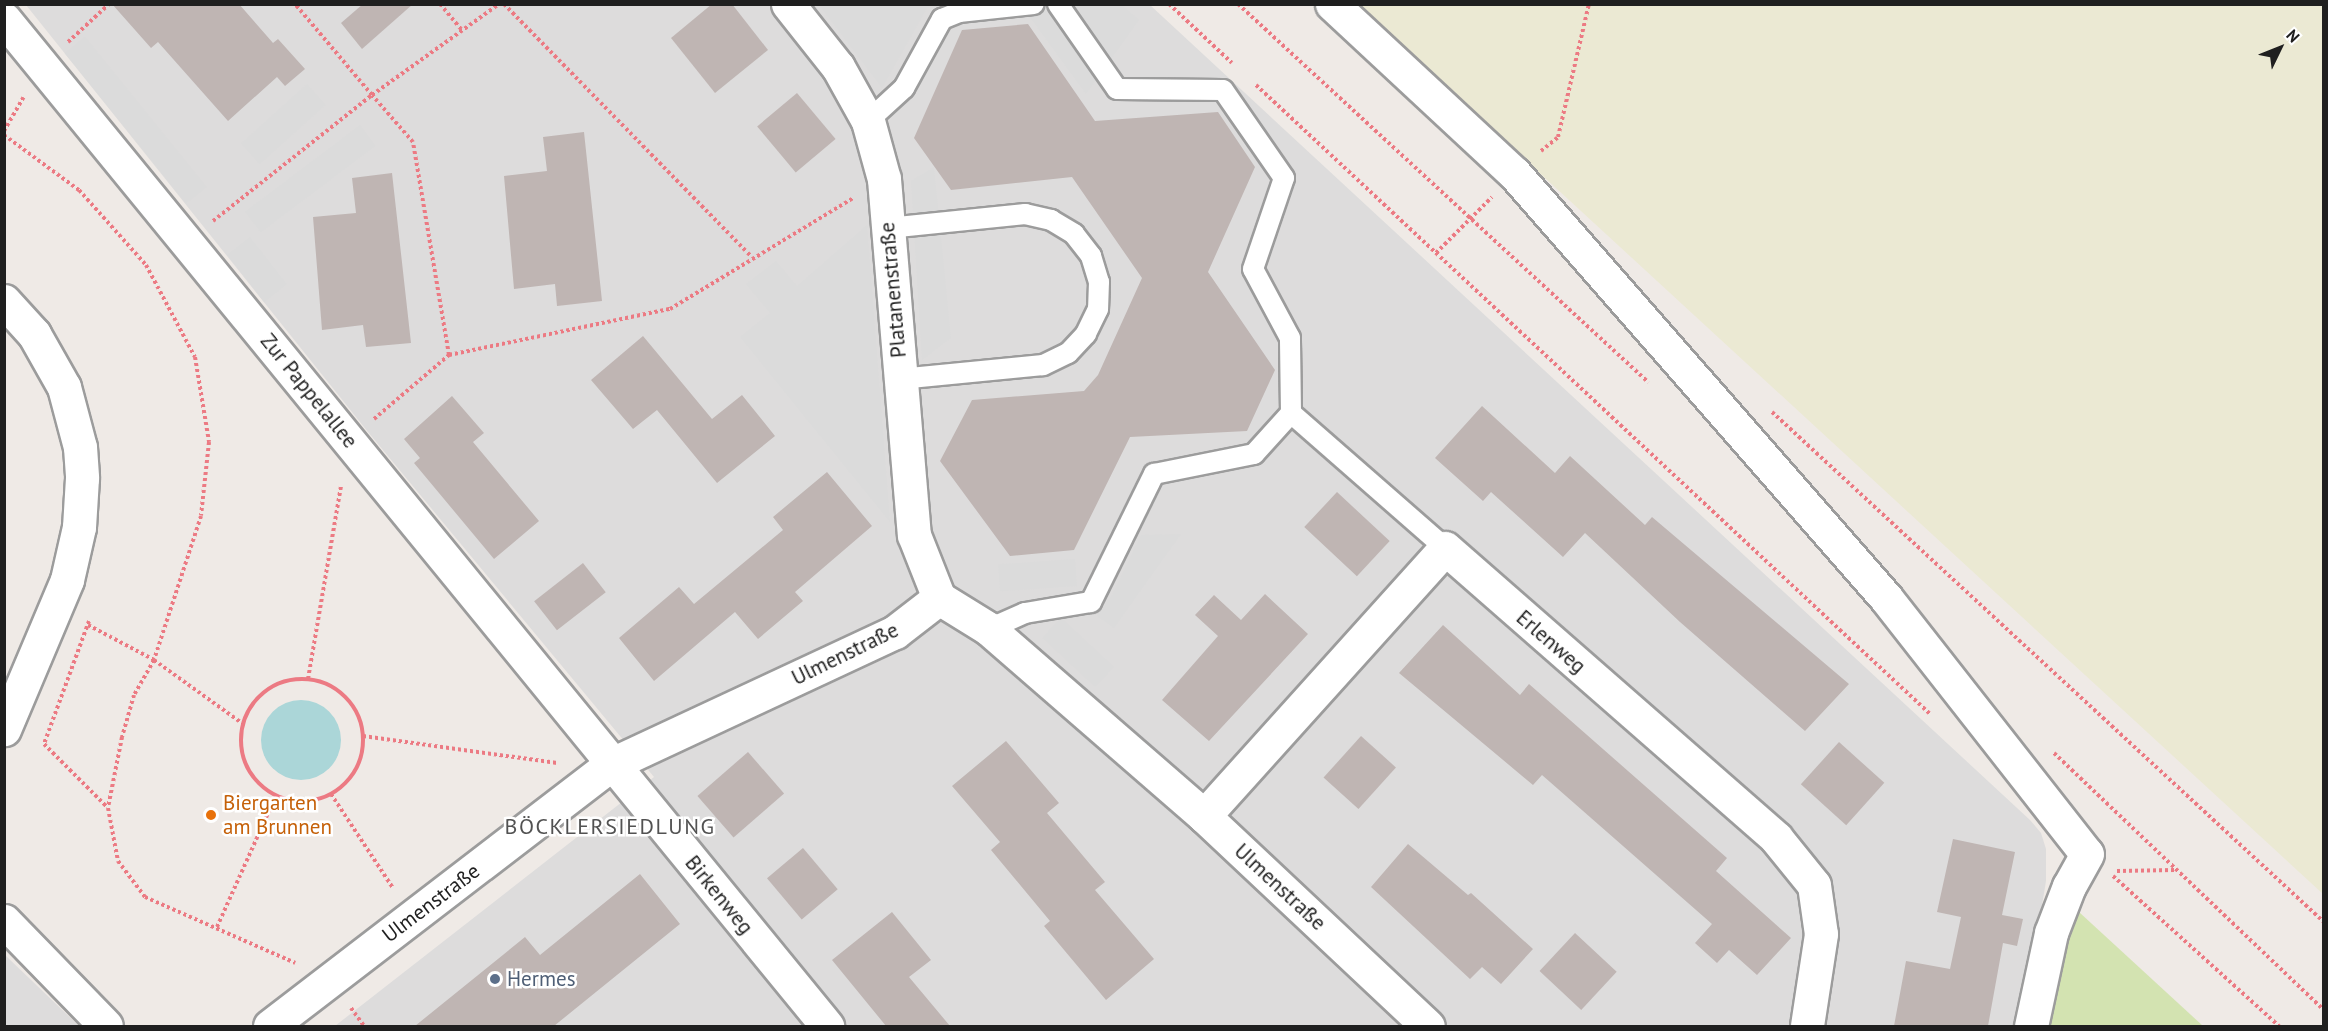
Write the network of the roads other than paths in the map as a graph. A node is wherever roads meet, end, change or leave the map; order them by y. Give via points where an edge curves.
1 (788, 4) edge
2 (1034, 4) edge
3 (1058, 4) edge
4 (1332, 4) edge
5 (4, 19) edge
6 (868, 121) junction
7 (888, 228) junction
8 (4, 301) edge
9 (900, 379) junction
10 (1292, 413) junction
11 (1445, 548) junction
12 (939, 598) junction
13 (989, 629) junction
14 (4, 729) edge
15 (612, 765) junction
16 (1204, 816) junction
17 (4, 921) edge
18 (105, 1026) edge
19 (270, 1026) edge
20 (826, 1026) edge
21 (1428, 1026) edge
22 (1808, 1026) edge
23 (2031, 1026) edge

1 - 6 street, Platanenstraße via 838,67
2 - 6 lane via 958,12 942,19 904,88
3 - 10 lane via 1117,89 1223,90 1284,178 1253,270 1290,338
4 - 23 street via 1514,173 1886,598 2097,863 2069,886 2051,933
5 - 15 street, Zur Pappelallee
6 - 7 street, Platanenstraße via 884,179
7 - 9 street, Platanenstraße
7 - 9 lane via 1025,214 1051,220 1080,242 1091,256 1099,282 1098,309 1086,334 1068,354 1043,365
8 - 14 street via 34,334 64,387 80,447 79,527 67,580
9 - 12 street, Platanenstraße via 914,535
10 - 11 lane
10 - 13 lane via 1254,454 1155,474 1091,602 1025,613
11 - 16 street
11 - 22 street, Erlenweg via 1776,838 1814,885 1821,934
12 - 13 street, Ulmenstraße
12 - 15 street, Ulmenstraße via 895,632
13 - 16 street, Ulmenstraße
15 - 19 street, Ulmenstraße
15 - 20 street, Birkenweg
16 - 21 street, Ulmenstraße
17 - 18 street

